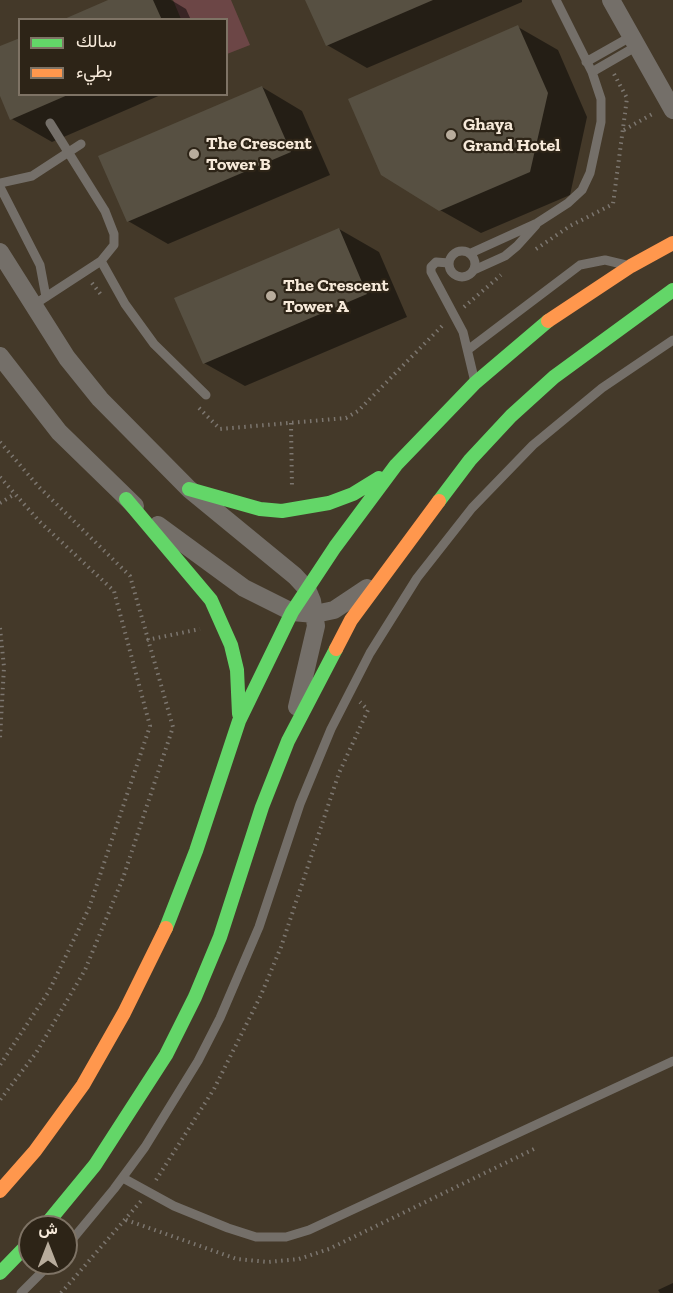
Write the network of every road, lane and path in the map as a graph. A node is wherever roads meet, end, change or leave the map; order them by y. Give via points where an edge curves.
1 (556, 0) edge
2 (611, 0) edge
3 (634, 41) junction
4 (586, 62) junction
5 (608, 63) junction
6 (592, 72) junction
7 (671, 108) edge
8 (50, 123) dead end
9 (623, 130) junction
10 (81, 144) dead end
11 (68, 152) junction
12 (0, 185) edge
13 (537, 223) junction
14 (673, 243) edge
15 (0, 252) edge
16 (471, 253) junction
17 (529, 253) dead end
18 (102, 261) junction
19 (449, 263) junction
20 (631, 266) junction
21 (509, 268) dead end
22 (474, 270) junction
23 (83, 287) dead end
24 (673, 290) edge
25 (106, 301) dead end
26 (39, 302) junction
27 (455, 315) junction
28 (673, 340) edge
29 (469, 349) junction
30 (0, 357) edge
31 (475, 383) junction
32 (206, 394) dead end
33 (192, 401) dead end
34 (0, 442) edge
35 (396, 465) junction
36 (0, 477) edge
37 (189, 489) junction
38 (15, 494) junction
39 (126, 499) junction
40 (0, 503) edge
41 (379, 579) junction
42 (307, 589) junction
43 (292, 612) junction
44 (315, 614) junction
45 (223, 624) junction
46 (0, 628) edge
47 (147, 640) junction
48 (239, 721) junction
49 (0, 738) edge
50 (288, 741) junction
51 (673, 1061) edge
52 (0, 1065) edge
53 (0, 1101) edge
54 (123, 1178) junction
55 (1, 1189) edge
56 (54, 1215) edge
57 (78, 1232) edge
58 (18, 1254) edge
59 (0, 1273) edge
60 (39, 1275) edge
61 (21, 1293) edge

1 - 4 lane
2 - 3 street
3 - 4 lane
3 - 5 lane
3 - 7 street
4 - 6 lane
5 - 6 lane
5 - 9 path via 627,98
6 - 13 lane via 602,113 587,182 576,197
7 - 9 path
8 - 11 lane
9 - 17 path via 613,204
10 - 11 lane
11 - 12 lane via 32,176
11 - 18 lane via 102,205 114,234 109,254
12 - 26 lane via 40,265
13 - 16 lane
13 - 22 lane via 517,246 491,264
14 - 20 street
15 - 26 street
16 - 19 lane via 460,250
16 - 22 lane via 476,264
18 - 26 lane
18 - 32 lane via 138,324 170,362
19 - 22 lane via 459,276 465,277
19 - 27 lane via 436,262 430,272
20 - 29 lane via 605,260 580,265
20 - 31 street via 549,320
21 - 27 path
23 - 25 path via 92,282
24 - 41 street via 554,377 511,416 470,460
26 - 37 street via 67,358 100,399
27 - 29 lane
27 - 33 path via 358,411 346,418 220,429
28 - 54 lane via 567,416 502,476 443,543 392,615 349,692 315,766 259,927 220,1018 174,1104
29 - 31 lane
30 - 39 street via 59,432
31 - 35 street
34 - 47 path via 39,487 130,576
35 - 37 street via 353,494 329,503 282,511 260,509
35 - 42 street
36 - 38 path
37 - 42 street
38 - 40 path
38 - 52 path via 114,591 150,726 89,908 49,991
39 - 43 street via 244,588
39 - 45 street via 200,585
41 - 44 street via 346,604
41 - 50 street via 351,620
42 - 43 street
42 - 44 street
43 - 44 street
43 - 48 street
44 - 50 street via 315,639
45 - 47 path
45 - 48 street via 237,670
46 - 49 path via 4,667
47 - 53 path via 173,728 117,896 85,970 36,1053
48 - 55 street via 163,936 83,1085 35,1151
50 - 56 street via 220,937 171,1046 102,1156
51 - 54 lane via 309,1230 286,1237 256,1237 228,1228 174,1206
54 - 57 lane
58 - 59 street
60 - 61 lane

